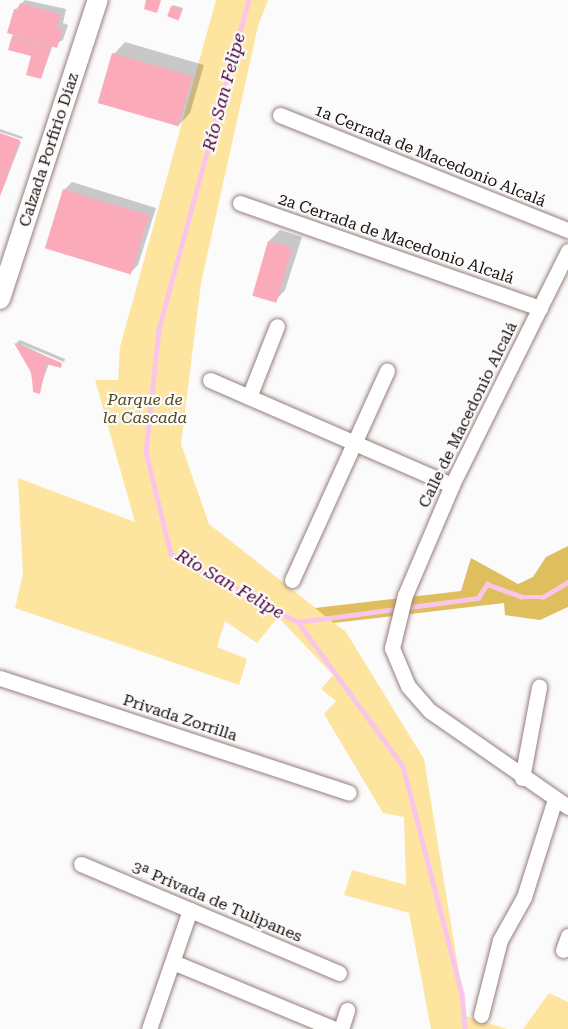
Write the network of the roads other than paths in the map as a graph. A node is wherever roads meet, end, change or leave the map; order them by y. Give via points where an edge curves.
1 (98, 0) edge
2 (280, 115) dead end
3 (240, 203) dead end
4 (568, 230) edge
5 (568, 251) edge
6 (0, 299) edge
7 (540, 308) junction
8 (278, 326) dead end
9 (387, 371) dead end
10 (210, 380) dead end
11 (249, 397) junction
12 (353, 442) junction
13 (452, 485) junction
14 (292, 580) dead end
15 (0, 678) edge
16 (539, 687) dead end
17 (522, 778) junction
18 (349, 793) dead end
19 (562, 803) edge
20 (81, 864) dead end
21 (190, 910) junction
22 (173, 962) junction
23 (339, 973) dead end
24 (347, 1010) dead end
25 (481, 1015) dead end
26 (149, 1029) edge
27 (335, 1029) edge
28 (341, 1029) edge

1 - 6 main road, Calzada Porfirio Díaz
2 - 4 street, 1a Cerrada de Macedonio Alcalá
3 - 7 street, 2a Cerrada de Macedonio Alcalá
5 - 7 street, Calle de Macedonio Alcalá
7 - 13 street, Calle de Macedonio Alcalá
8 - 11 street
9 - 12 street
10 - 11 street
11 - 12 street
12 - 13 street
12 - 14 street
13 - 17 street, Calle de Macedonio Alcalá via 405,595 392,648 408,686 429,711
15 - 18 street, Privada Zorrilla
16 - 17 street
17 - 19 street, Calle de Macedonio Alcalá
19 - 25 street via 524,897 500,940
20 - 21 street, 3ª Privada de Tulipanes
21 - 22 street
21 - 23 street, 3ª Privada de Tulipanes
22 - 26 street
22 - 27 street
24 - 28 street

